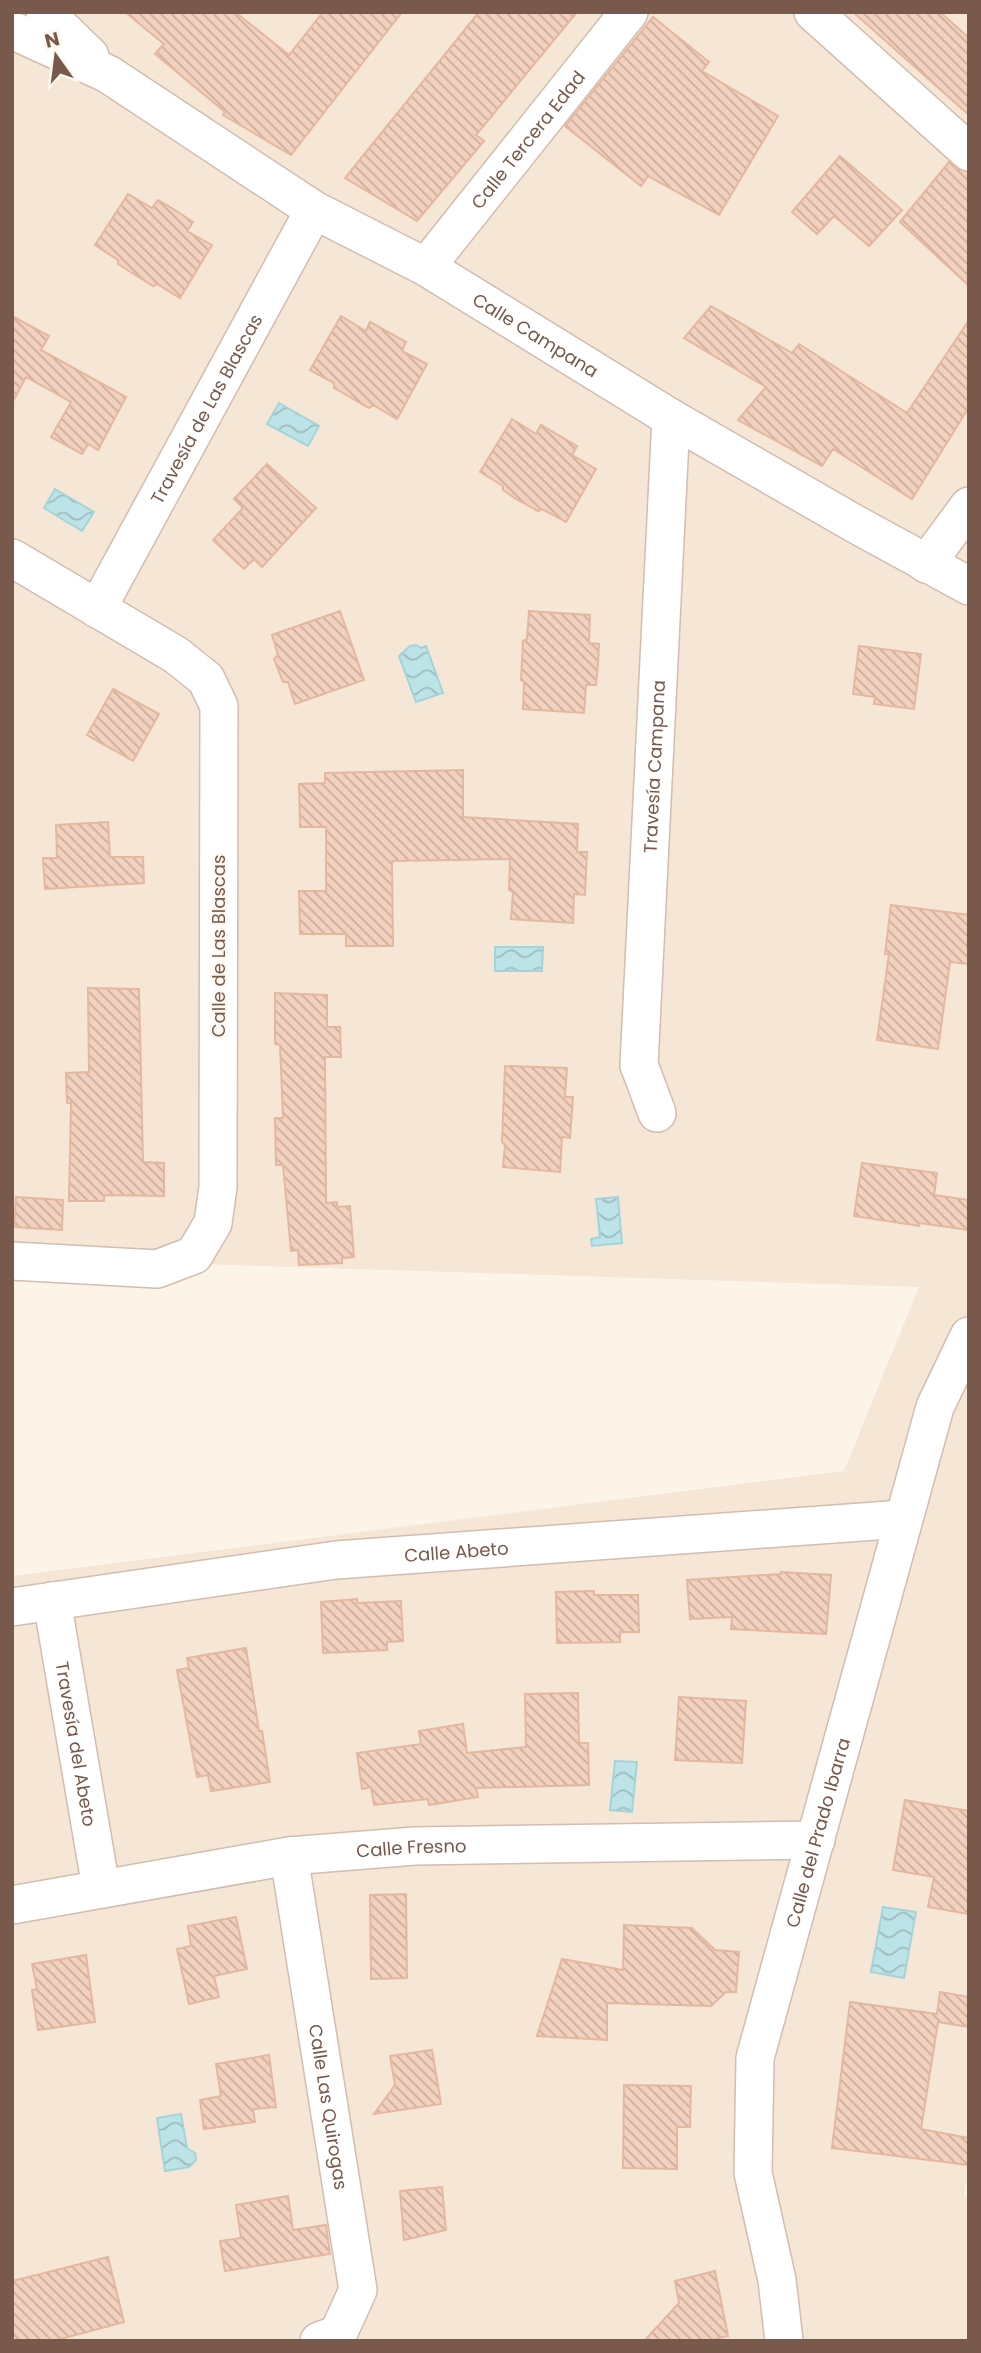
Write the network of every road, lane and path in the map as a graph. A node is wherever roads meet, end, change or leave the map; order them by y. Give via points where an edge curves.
1 (45, 12) edge
2 (629, 12) edge
3 (813, 12) edge
4 (12, 30) edge
5 (108, 74) junction
6 (969, 152) edge
7 (314, 210) junction
8 (426, 267) junction
9 (671, 418) junction
10 (969, 506) edge
11 (12, 558) edge
12 (926, 564) junction
13 (969, 586) edge
14 (97, 608) junction
15 (657, 1113) dead end
16 (12, 1261) edge
17 (969, 1336) edge
18 (904, 1519) junction
19 (52, 1601) junction
20 (12, 1607) edge
21 (816, 1840) junction
22 (289, 1856) junction
23 (101, 1888) junction
24 (12, 1905) edge
25 (319, 2341) edge
26 (784, 2341) edge

1 - 5 street
2 - 8 street, Calle Tercera Edad
3 - 6 street
4 - 5 street
5 - 7 street, Calle Campana
7 - 8 street, Calle Campana
7 - 14 street, Travesía de Las Blascas
8 - 9 street, Calle Campana
9 - 12 street, Calle Campana
9 - 15 street, Travesía Campana via 639,1065
10 - 12 street
11 - 14 street, Calle de Las Blascas
12 - 13 street, Calle Campana
14 - 16 street, Calle de Las Blascas via 176,655 206,679 219,706 218,1187 213,1223 194,1255 157,1269
17 - 18 street, Calle del Prado Ibarra via 935,1408
18 - 19 street, Calle Abeto via 336,1560
18 - 21 street, Calle del Prado Ibarra
19 - 20 street, Calle Abeto
19 - 23 street, Travesía del Abeto
21 - 22 street, Calle Fresno via 415,1846
21 - 26 street, Calle del Prado Ibarra via 755,2058 753,2173 777,2280
22 - 23 street, Calle Fresno
22 - 25 street, Calle Las Quirogas via 358,2290 338,2334
23 - 24 street, Calle Fresno

